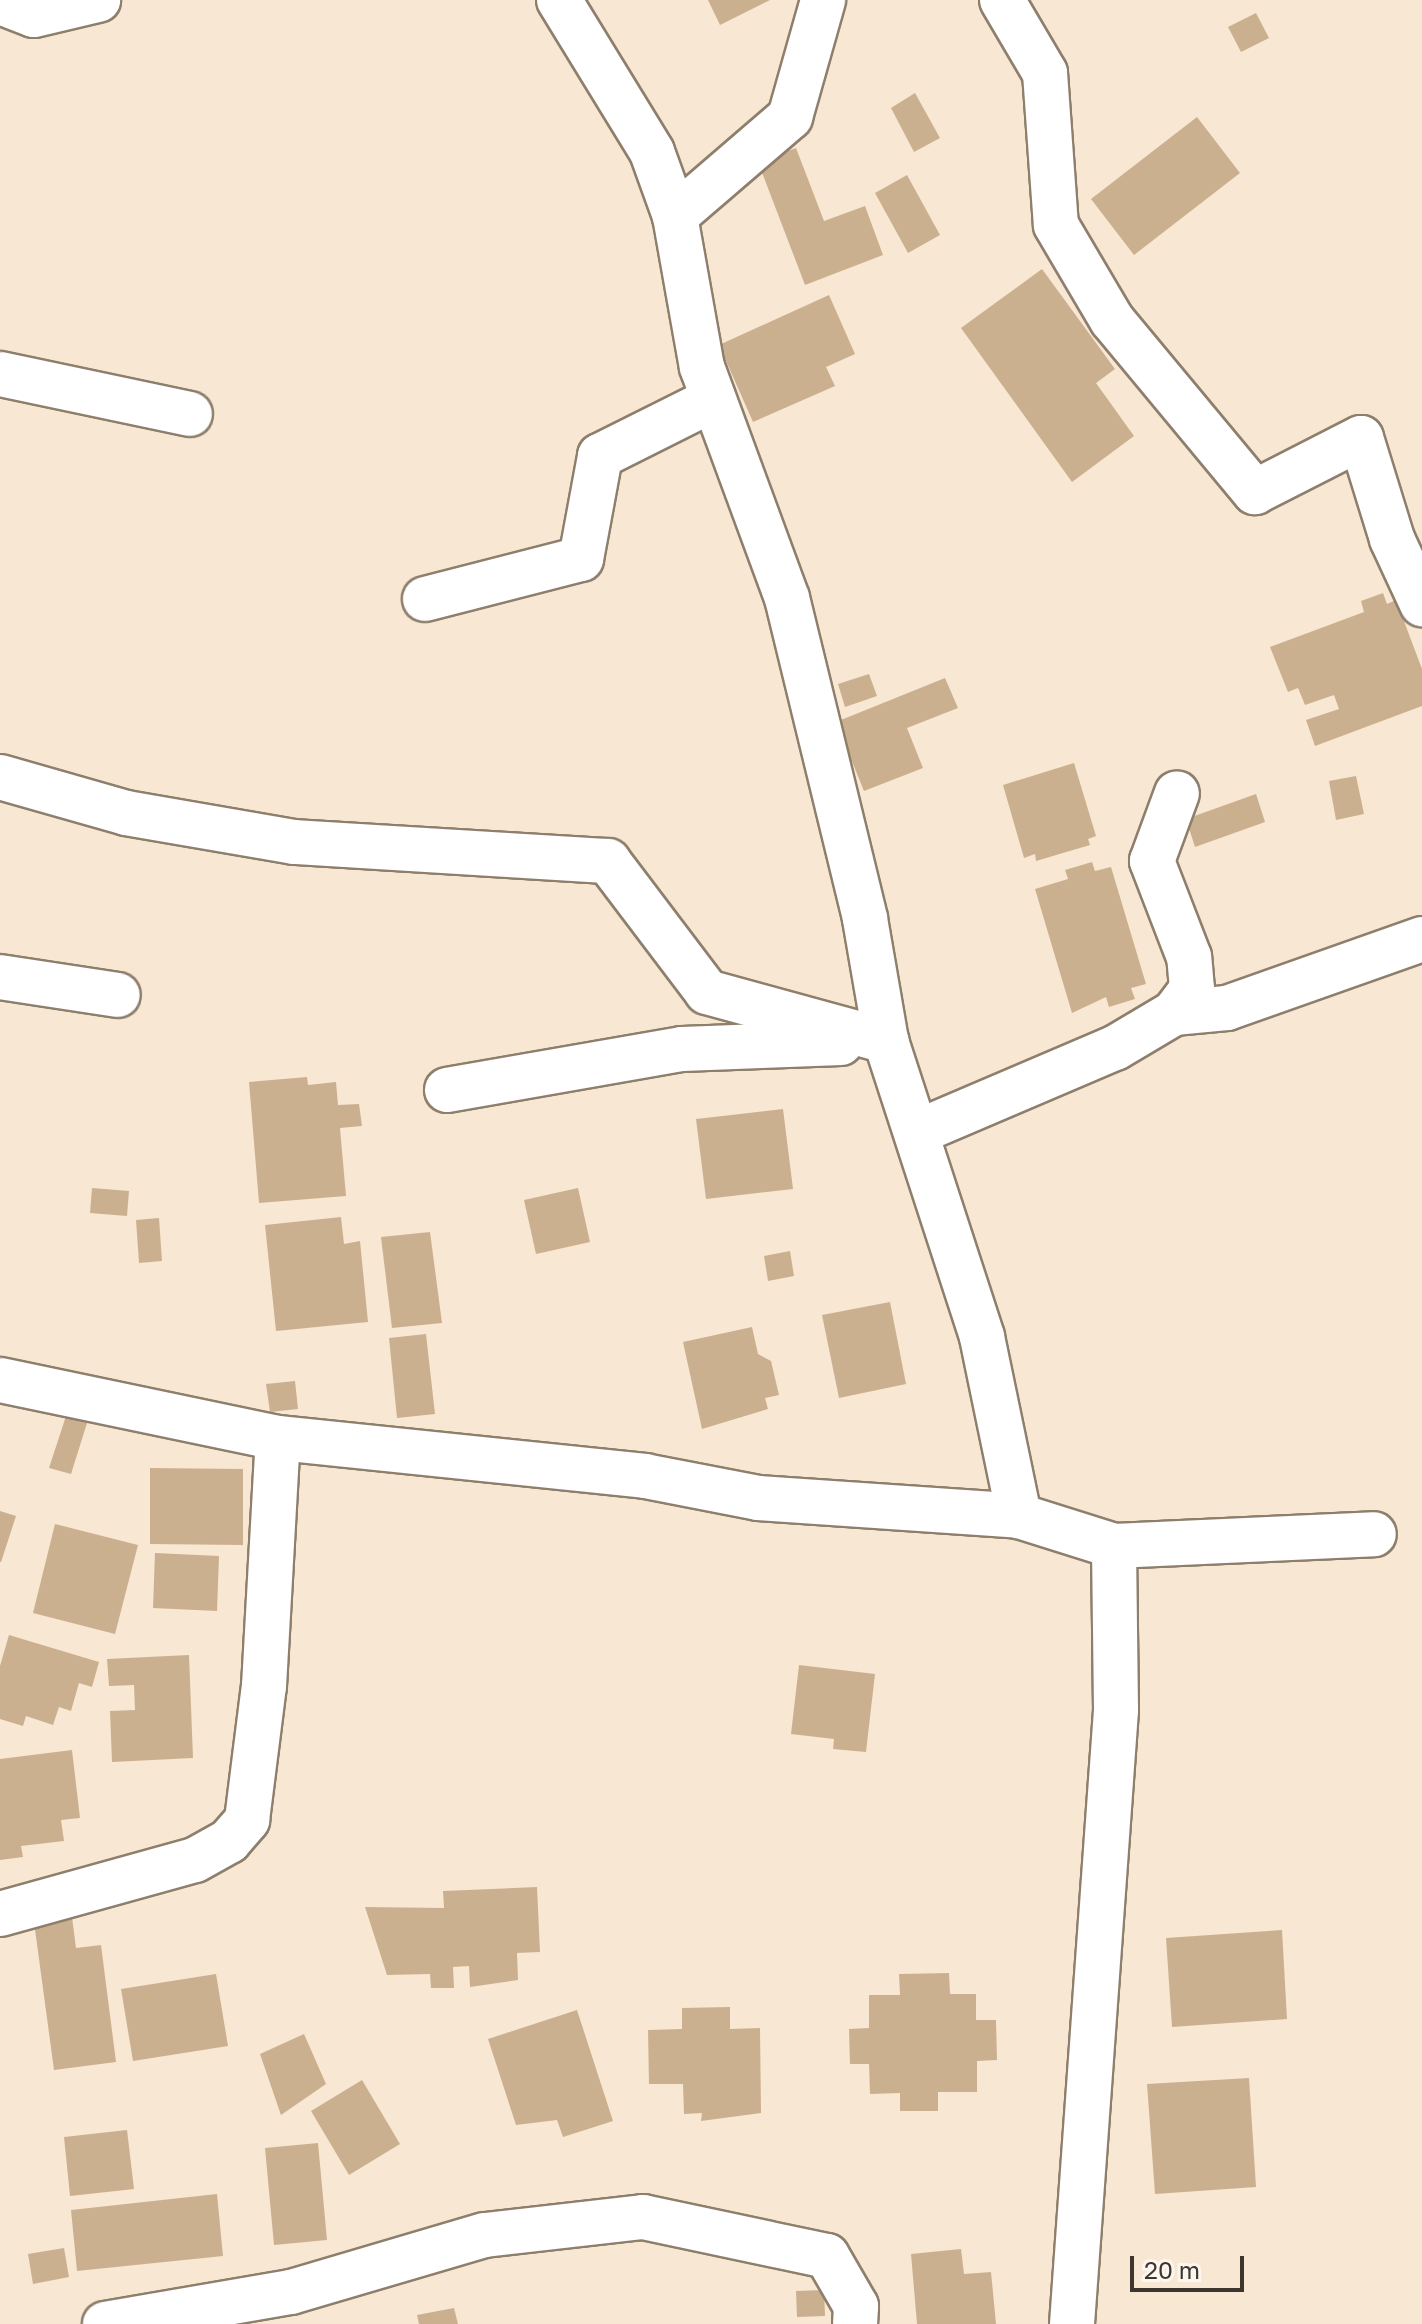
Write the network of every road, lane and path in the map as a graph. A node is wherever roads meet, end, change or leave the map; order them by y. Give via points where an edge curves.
1 (98, 0) edge
2 (559, 0) edge
3 (823, 0) edge
4 (1002, 0) edge
5 (0, 2) edge
6 (675, 216) junction
7 (0, 374) edge
8 (714, 399) junction
9 (190, 414) dead end
10 (425, 599) dead end
11 (1422, 604) edge
12 (0, 777) edge
13 (1177, 793) dead end
14 (1422, 939) edge
15 (0, 977) edge
16 (118, 995) dead end
17 (1174, 1013) junction
18 (886, 1041) junction
19 (447, 1090) dead end
20 (920, 1131) junction
21 (0, 1380) edge
22 (278, 1438) junction
23 (1019, 1516) junction
24 (1374, 1534) dead end
25 (1114, 1546) junction
26 (0, 1914) edge
27 (105, 2324) edge
28 (855, 2324) edge
29 (1072, 2324) edge

1 - 5 street via 34,15
2 - 6 street via 652,152
3 - 6 street via 790,117
4 - 11 street via 1045,73 1056,225 1112,320 1255,492 1361,438 1392,539
6 - 8 street via 702,367
7 - 9 street
8 - 10 street via 600,456 581,559
8 - 18 street via 787,598 865,919
12 - 18 street via 126,813 294,842 608,861 707,992
13 - 17 street via 1152,861 1189,957 1192,989
14 - 17 street via 1227,1008
15 - 16 street
17 - 20 street via 1115,1048
18 - 19 street via 682,1049
18 - 20 street
20 - 23 street via 982,1337
21 - 22 street
22 - 23 street via 645,1476 758,1498
22 - 26 street via 264,1686 247,1820 229,1841 195,1860
23 - 25 street
24 - 25 street
25 - 29 street via 1116,1710
27 - 28 street via 291,2292 485,2235 643,2217 827,2256 856,2306

